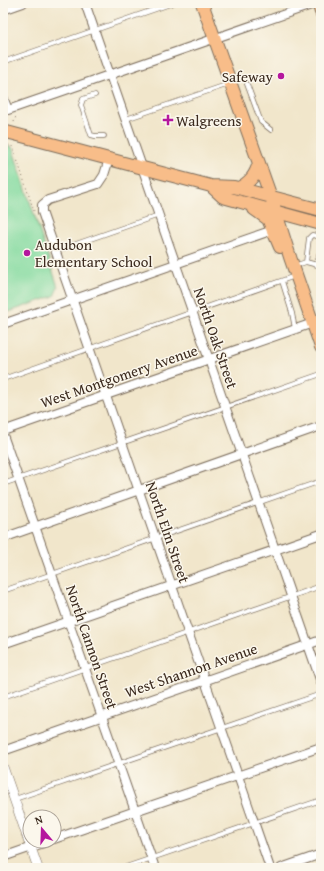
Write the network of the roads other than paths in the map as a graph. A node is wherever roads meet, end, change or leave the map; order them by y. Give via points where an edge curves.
1 (24, 3) edge
2 (85, 3) edge
3 (172, 3) edge
4 (202, 3) edge
5 (318, 3) edge
6 (3, 10) edge
7 (321, 12) edge
8 (94, 30) junction
9 (215, 38) junction
10 (3, 62) edge
11 (110, 75) junction
12 (231, 84) junction
13 (247, 84) dead end
14 (95, 95) dead end
15 (3, 97) edge
16 (126, 119) junction
17 (271, 130) dead end
18 (3, 131) edge
19 (104, 136) dead end
20 (109, 159) junction
21 (259, 163) junction
22 (143, 168) junction
23 (211, 186) junction
24 (239, 188) junction
25 (271, 196) junction
26 (244, 203) junction
27 (321, 210) edge
28 (277, 212) junction
29 (159, 215) junction
30 (321, 224) edge
31 (273, 230) junction
32 (321, 238) edge
33 (321, 246) edge
34 (56, 252) junction
35 (306, 262) junction
36 (176, 264) junction
37 (319, 265) edge
38 (293, 266) junction
39 (282, 281) junction
40 (72, 300) junction
41 (193, 312) junction
42 (313, 323) junction
43 (3, 324) edge
44 (295, 329) junction
45 (320, 341) edge
46 (89, 348) junction
47 (209, 359) junction
48 (321, 374) edge
49 (3, 379) edge
50 (105, 395) junction
51 (226, 407) junction
52 (321, 426) edge
53 (3, 431) edge
54 (3, 434) edge
55 (122, 443) junction
56 (242, 454) junction
57 (18, 478) junction
58 (321, 481) edge
59 (3, 484) edge
60 (139, 491) junction
61 (259, 502) junction
62 (35, 526) junction
63 (321, 534) edge
64 (3, 538) edge
65 (155, 538) junction
66 (275, 550) junction
67 (52, 574) junction
68 (172, 585) junction
69 (321, 586) edge
70 (3, 591) edge
71 (292, 596) junction
72 (68, 621) junction
73 (188, 633) junction
74 (321, 640) edge
75 (3, 644) edge
76 (308, 644) junction
77 (85, 669) junction
78 (204, 681) junction
79 (321, 682) edge
80 (321, 694) edge
81 (3, 697) edge
82 (101, 717) junction
83 (221, 729) junction
84 (321, 747) edge
85 (3, 751) edge
86 (117, 763) junction
87 (3, 767) edge
88 (238, 776) junction
89 (14, 799) junction
90 (321, 800) edge
91 (134, 811) junction
92 (22, 822) edge
93 (255, 823) junction
94 (62, 836) edge
95 (25, 849) edge
96 (32, 849) edge
97 (321, 854) edge
98 (3, 857) edge
99 (151, 858) junction
100 (38, 868) edge
101 (123, 868) edge
102 (155, 868) edge
103 (270, 868) edge
104 (281, 868) edge

1 - 6 street
2 - 8 street, North Oak Street
3 - 8 lane
4 - 9 main road
5 - 7 main road
5 - 9 street
8 - 10 lane
8 - 11 street, North Oak Street
9 - 11 street
9 - 12 main road
11 - 15 street via 8,110
11 - 16 street, North Oak Street
12 - 16 lane
12 - 21 main road
13 - 17 lane via 261,122
14 - 19 lane via 83,99 81,105 91,134
16 - 22 street, North Oak Street
18 - 20 main road
20 - 22 main road
20 - 34 street, North Elm Street via 98,184 48,200 42,209
21 - 24 main road via 256,175
21 - 25 main road
22 - 23 main road
22 - 29 street, North Oak Street
23 - 24 main road
23 - 26 main road via 223,197
24 - 25 main road
25 - 27 main road
25 - 28 main road
26 - 28 main road
26 - 31 main road via 268,219
28 - 30 main road
28 - 38 main road
29 - 34 lane
29 - 36 street, North Oak Street
31 - 36 street
31 - 38 main road via 280,249
32 - 35 lane via 312,235 309,238
33 - 37 lane
34 - 40 street, North Elm Street
35 - 37 lane
35 - 38 lane
36 - 40 street
36 - 41 street, North Oak Street
38 - 39 lane
38 - 42 main road
39 - 41 lane
39 - 44 lane
40 - 43 street
40 - 46 street, North Elm Street
41 - 46 lane
41 - 47 street, North Oak Street
42 - 44 street, West Montgomery Avenue
42 - 45 main road
44 - 47 street, West Montgomery Avenue
46 - 49 lane
46 - 50 street, North Elm Street
47 - 50 street, West Montgomery Avenue
47 - 51 street, North Oak Street
48 - 51 lane
50 - 53 street, West Montgomery Avenue
50 - 55 street, North Elm Street
51 - 55 lane
51 - 56 street, North Oak Street
52 - 56 street
54 - 57 street, North Cannon Street
55 - 57 lane
55 - 60 street, North Elm Street
56 - 60 street
56 - 61 street, North Oak Street
57 - 59 lane
57 - 62 street, North Cannon Street
58 - 61 lane
60 - 62 street
60 - 65 street, North Elm Street
61 - 65 lane
61 - 66 street, North Oak Street
62 - 64 street
62 - 67 street, North Cannon Street
63 - 66 street
65 - 67 lane
65 - 68 street, North Elm Street
66 - 68 street
66 - 71 street, North Oak Street
67 - 70 lane
67 - 72 street, North Cannon Street
68 - 72 street
68 - 73 street, North Elm Street
69 - 71 lane
71 - 73 lane
71 - 76 street, North Oak Street
72 - 75 street
72 - 77 street, North Cannon Street
73 - 77 lane
73 - 78 street, North Elm Street
74 - 76 street, West Shannon Avenue
76 - 78 street, West Shannon Avenue
76 - 79 street, North Oak Street
77 - 81 lane
77 - 82 street, North Cannon Street
78 - 82 street, West Shannon Avenue
78 - 83 street, North Elm Street
80 - 83 lane
82 - 85 street, West Shannon Avenue
82 - 86 street, North Cannon Street
83 - 86 lane
83 - 88 street, North Elm Street
84 - 88 street
86 - 89 lane
86 - 91 street, North Cannon Street
87 - 89 street
88 - 91 street
88 - 93 street, North Elm Street
89 - 92 street
90 - 93 lane
91 - 94 street
91 - 99 street, North Cannon Street
93 - 99 lane
93 - 103 street, North Elm Street
95 - 98 street
96 - 100 street
97 - 104 street
99 - 101 lane
99 - 102 street, North Cannon Street

